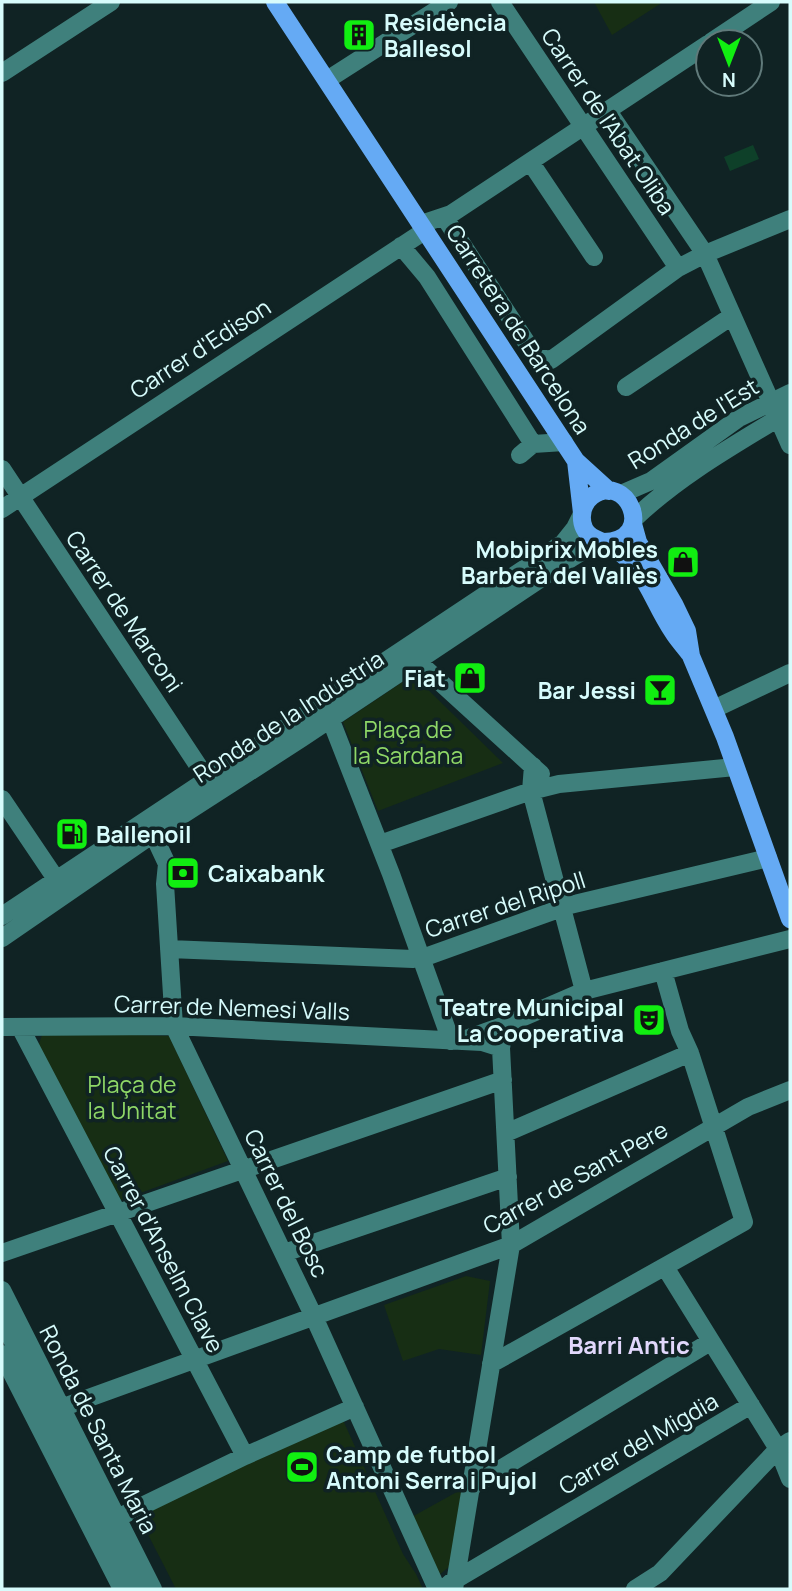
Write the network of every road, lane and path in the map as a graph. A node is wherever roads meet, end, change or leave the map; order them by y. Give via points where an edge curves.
1 (111, 2) edge
2 (275, 2) edge
3 (449, 2) edge
4 (500, 2) edge
5 (771, 2) edge
6 (732, 28) edge
7 (694, 53) edge
8 (2, 73) edge
9 (327, 80) junction
10 (608, 111) junction
11 (583, 127) junction
12 (530, 163) junction
13 (448, 216) junction
14 (790, 219) edge
15 (424, 227) junction
16 (401, 246) junction
17 (705, 254) junction
18 (594, 257) dead end
19 (678, 268) junction
20 (467, 293) junction
21 (732, 316) junction
22 (456, 324) junction
23 (626, 387) dead end
24 (790, 393) edge
25 (770, 402) junction
26 (543, 410) junction
27 (784, 415) edge
28 (515, 416) junction
29 (564, 442) junction
30 (790, 445) edge
31 (576, 461) junction
32 (2, 469) edge
33 (615, 492) junction
34 (20, 496) junction
35 (2, 509) edge
36 (582, 514) junction
37 (633, 522) junction
38 (604, 542) junction
39 (691, 656) junction
40 (417, 661) junction
41 (790, 673) edge
42 (714, 709) junction
43 (330, 718) junction
44 (533, 766) junction
45 (735, 767) junction
46 (207, 779) junction
47 (559, 784) junction
48 (530, 791) junction
49 (2, 799) edge
50 (153, 834) junction
51 (380, 844) junction
52 (768, 858) junction
53 (56, 880) junction
54 (563, 908) junction
55 (2, 916) edge
56 (790, 919) edge
57 (2, 938) edge
58 (790, 939) edge
59 (169, 948) junction
60 (421, 957) junction
61 (663, 971) junction
62 (584, 991) junction
63 (505, 1025) junction
64 (174, 1026) junction
65 (2, 1027) edge
66 (20, 1027) junction
67 (455, 1041) junction
68 (502, 1048) junction
69 (690, 1053) junction
70 (503, 1080) junction
71 (790, 1090) edge
72 (714, 1129) junction
73 (506, 1133) junction
74 (243, 1169) junction
75 (508, 1177) junction
76 (117, 1212) junction
77 (511, 1245) junction
78 (2, 1252) edge
79 (284, 1253) junction
80 (665, 1267) junction
81 (2, 1290) edge
82 (314, 1317) junction
83 (2, 1320) edge
84 (710, 1342) junction
85 (2, 1354) edge
86 (195, 1360) junction
87 (491, 1364) junction
88 (751, 1405) junction
89 (355, 1407) junction
90 (61, 1408) junction
91 (784, 1445) edge
92 (245, 1456) junction
93 (790, 1479) edge
94 (471, 1487) junction
95 (117, 1518) junction
96 (447, 1583) edge
97 (133, 1585) edge
98 (635, 1589) edge

1 - 8 street
2 - 9 main road, Carretera de Barcelona
3 - 9 street
4 - 11 street, Carrer de l'Abat Oliba
5 - 6 street, Carretera de Barcelona
7 - 10 street, Carretera de Barcelona
9 - 15 main road, Carretera de Barcelona
10 - 11 street, Carretera de Barcelona
10 - 17 street, Carrer de l'Abat Oliba
11 - 12 street, Carretera de Barcelona
11 - 19 street, Carrer de l'Abat Oliba
12 - 13 street, Carretera de Barcelona
12 - 18 street
13 - 15 street, Carretera de Barcelona
13 - 19 street, Carretera de Barcelona via 455,236 536,357 551,360
14 - 17 street
15 - 16 street, Carrer d'Edison
15 - 20 main road, Carretera de Barcelona
16 - 22 street
16 - 34 street, Carrer d'Edison
17 - 19 street
17 - 21 street, Carrer de l'Abat Oliba
20 - 22 street
20 - 26 main road, Carretera de Barcelona
21 - 23 street
21 - 25 street, Carrer de l'Abat Oliba
22 - 28 street
24 - 25 street, Ronda de l'Est
25 - 27 street, Carrer de l'Abat Oliba
25 - 33 street, Ronda de l'Est via 739,418 651,481
26 - 28 street
26 - 29 main road, Carretera de Barcelona
27 - 30 street, Carrer de l'Abat Oliba
27 - 37 street, Ronda de l'Est via 667,489
28 - 29 street via 526,450
29 - 31 main road, Carretera de Barcelona
31 - 33 main road, Carretera de Barcelona
31 - 36 main road, Carretera de Barcelona
32 - 34 street, Carrer de Marconi
33 - 36 main road via 590,497
33 - 37 main road via 630,503
34 - 35 street, Carrer d'Edison
34 - 46 street, Carrer de Marconi
36 - 38 main road via 587,533
36 - 46 street, Ronda de la Indústria via 563,543
37 - 38 main road via 626,536
37 - 39 main road via 638,542 687,631
38 - 39 main road via 634,564 672,632
38 - 40 street, Ronda de la Indústria via 573,557
39 - 42 main road
40 - 43 street, Ronda de la Indústria
40 - 44 street
41 - 42 street
42 - 45 main road
43 - 50 street, Ronda de la Indústria
43 - 51 street
44 - 47 street via 549,782
44 - 48 street
45 - 47 street
45 - 52 main road
46 - 53 street, Ronda de la Indústria
47 - 48 street
48 - 51 street
48 - 54 street
49 - 53 street
50 - 57 street, Ronda de la Indústria
50 - 59 street, Carrer del Bosc via 167,864
51 - 60 street
52 - 54 street, Carrer del Ripoll
52 - 56 main road
53 - 55 street, Ronda de la Indústria
54 - 60 street, Carrer del Ripoll
54 - 62 street
58 - 61 street, Carrer de Nemesi Valls
59 - 60 street, Carrer del Ripoll
59 - 64 street, Carrer del Bosc
60 - 67 street
61 - 62 street, Carrer de Nemesi Valls
61 - 69 street
62 - 63 street, Carrer de Nemesi Valls
63 - 67 street, Carrer de Nemesi Valls
63 - 68 street
64 - 66 street, Carrer de Nemesi Valls
64 - 67 street, Carrer de Nemesi Valls
64 - 74 street, Carrer del Bosc
65 - 66 street, Carrer de Nemesi Valls
66 - 76 street, Carrer d'Anselm Clave
67 - 68 street, Carrer de Nemesi Valls
68 - 70 street
69 - 72 street
69 - 73 street
70 - 73 street
70 - 74 street
71 - 72 street, Carrer de Sant Pere via 748,1107
72 - 77 street, Carrer de Sant Pere
72 - 80 street via 744,1222
73 - 75 street
74 - 76 street
74 - 79 street, Carrer del Bosc
75 - 77 street
75 - 79 street
76 - 78 street
76 - 86 street, Carrer d'Anselm Clave
77 - 82 street, Carrer de Sant Pere
77 - 87 street
79 - 82 street, Carrer del Bosc
80 - 84 street
80 - 87 street
81 - 90 street, Ronda de Santa Maria
82 - 86 street, Carrer de Sant Pere
82 - 89 street, Carrer del Bosc
83 - 97 street, Ronda de Santa Maria
84 - 88 street
84 - 94 street
85 - 97 street
86 - 90 street, Carrer de Sant Pere
86 - 92 street, Carrer d'Anselm Clave
87 - 94 street
88 - 91 street
88 - 96 street, Carrer del Migdia
89 - 92 street
89 - 96 street, Carrer del Bosc
90 - 95 street, Ronda de Santa Maria
91 - 93 street
91 - 98 street via 660,1573
92 - 95 street
94 - 96 street
95 - 97 street, Ronda de Santa Maria

